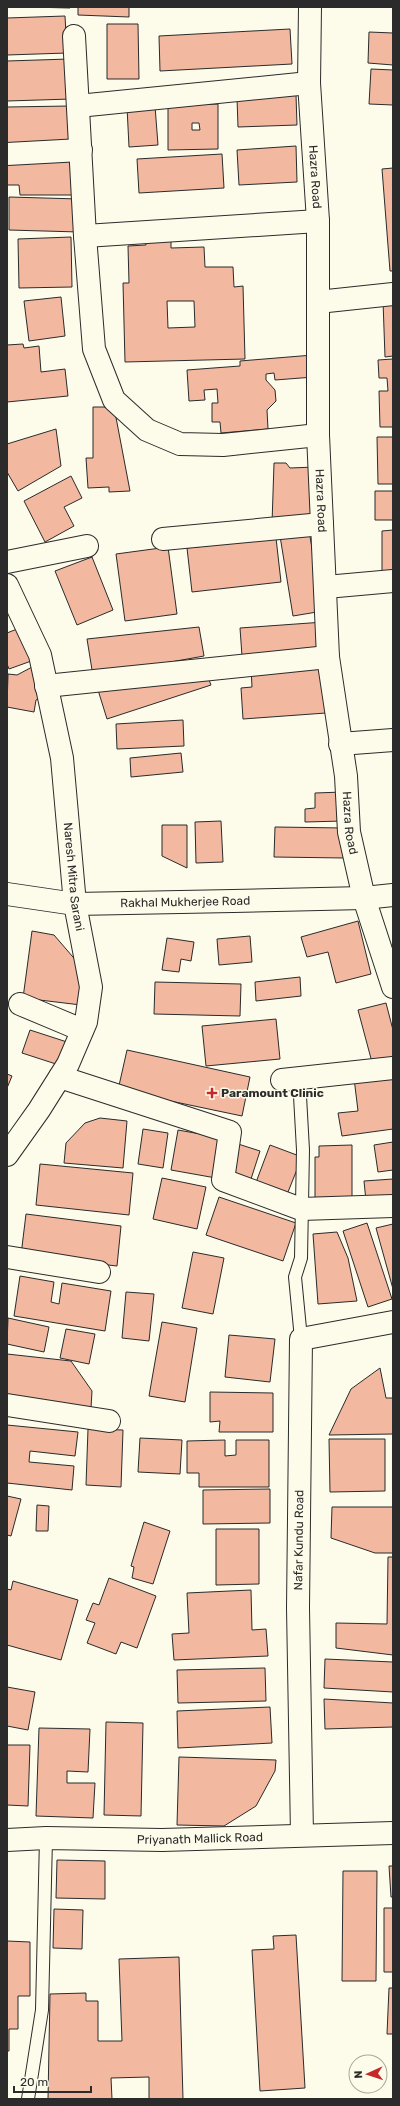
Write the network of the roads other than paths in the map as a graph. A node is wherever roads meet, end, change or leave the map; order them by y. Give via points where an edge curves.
1 (310, 7) edge
2 (74, 36) dead end
3 (309, 83) junction
4 (78, 106) junction
5 (81, 150) junction
6 (7, 154) edge
7 (318, 221) junction
8 (85, 236) junction
9 (393, 294) edge
10 (318, 302) junction
11 (318, 435) junction
12 (322, 524) junction
13 (163, 539) dead end
14 (87, 546) dead end
15 (7, 562) edge
16 (393, 581) edge
17 (7, 585) edge
18 (326, 587) junction
19 (328, 657) junction
20 (46, 686) junction
21 (393, 740) edge
22 (340, 744) junction
23 (7, 894) edge
24 (393, 895) edge
25 (364, 898) junction
26 (75, 904) junction
27 (393, 987) edge
28 (20, 1004) dead end
29 (82, 1030) junction
30 (393, 1068) edge
31 (60, 1077) junction
32 (291, 1079) joint
33 (7, 1155) edge
34 (393, 1206) edge
35 (301, 1209) junction
36 (7, 1257) edge
37 (99, 1272) dead end
38 (393, 1322) edge
39 (301, 1339) junction
40 (7, 1405) edge
41 (109, 1421) dead end
42 (393, 1834) edge
43 (302, 1835) junction
44 (46, 1838) junction
45 (7, 1840) edge
46 (28, 2099) edge

1 - 3 street, Hazra Road
2 - 4 street
3 - 4 street
3 - 7 street, Hazra Road
4 - 5 street
5 - 6 street
5 - 8 street
7 - 8 street
7 - 10 street, Hazra Road
8 - 11 street via 94,349 114,400 147,430 180,444 223,445
9 - 10 street
10 - 11 street, Hazra Road
11 - 12 street, Hazra Road
12 - 13 street
12 - 18 street, Hazra Road
14 - 15 street
16 - 18 street
17 - 20 street, Naresh Mitra Sarani via 40,655
18 - 19 street, Hazra Road
19 - 20 street
19 - 22 street, Hazra Road
20 - 26 street, Naresh Mitra Sarani via 62,758
21 - 22 street
22 - 25 street, Hazra Road via 346,776 349,832
23 - 26 street, Rakhal Mukherjee Road
24 - 25 street, Rakhal Mukherjee Road
25 - 26 street, Rakhal Mukherjee Road
25 - 27 street, Hazra Road
26 - 29 street, Naresh Mitra Sarani via 91,987 86,1022
28 - 29 street
29 - 31 street, Naresh Mitra Sarani
30 - 32 street
31 - 33 street, Naresh Mitra Sarani
31 - 35 street via 230,1132 223,1180
32 - 35 lane via 303,1150
34 - 35 street
35 - 39 lane via 302,1258 295,1277
36 - 37 street
38 - 39 street
39 - 43 street, Nafar Kundu Road via 298,1608
40 - 41 street
42 - 43 street, Priyanath Mallick Road
43 - 44 street, Priyanath Mallick Road via 162,1840
44 - 45 street, Priyanath Mallick Road
44 - 46 lane via 42,2010

